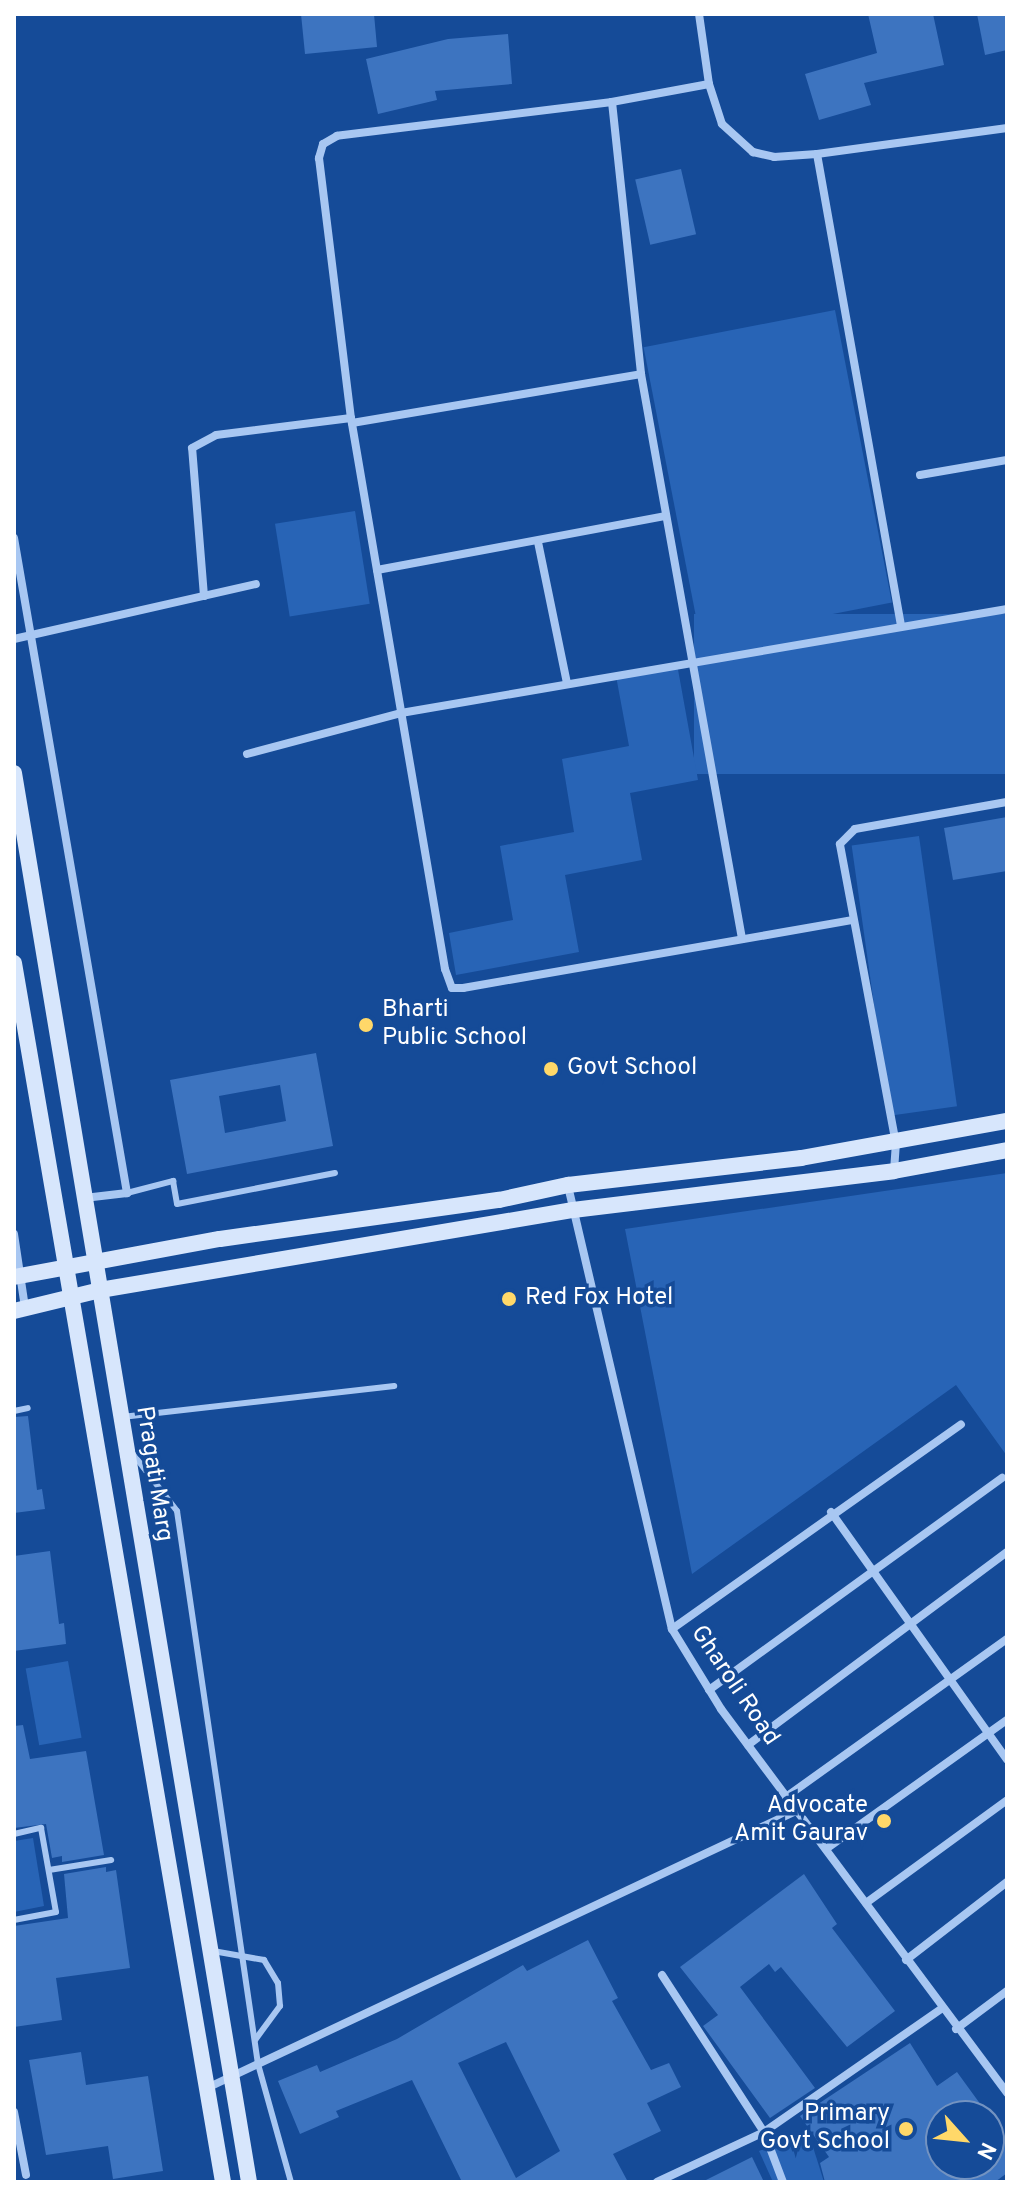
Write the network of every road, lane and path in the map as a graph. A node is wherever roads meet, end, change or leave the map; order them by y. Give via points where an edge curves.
1 (699, 14) edge
2 (709, 84) junction
3 (612, 102) junction
4 (1007, 128) edge
5 (817, 154) junction
6 (641, 374) junction
7 (351, 420) junction
8 (1007, 460) edge
9 (920, 475) dead end
10 (666, 516) junction
11 (14, 538) edge
12 (538, 542) junction
13 (377, 570) junction
14 (256, 584) dead end
15 (204, 596) junction
16 (1007, 609) edge
17 (901, 627) junction
18 (33, 635) junction
19 (14, 639) edge
20 (692, 661) junction
21 (567, 683) junction
22 (401, 713) junction
23 (247, 754) dead end
24 (14, 773) edge
25 (1007, 802) edge
26 (853, 920) junction
27 (742, 939) junction
28 (14, 963) edge
29 (1007, 1121) edge
30 (896, 1144) junction
31 (1007, 1150) edge
32 (894, 1171) junction
33 (335, 1173) dead end
34 (568, 1185) junction
35 (127, 1193) junction
36 (83, 1198) junction
37 (573, 1210) junction
38 (14, 1234) edge
39 (94, 1262) junction
40 (65, 1268) junction
41 (18, 1276) edge
42 (100, 1290) junction
43 (71, 1296) junction
44 (19, 1309) edge
45 (394, 1386) dead end
46 (28, 1408) dead end
47 (14, 1411) edge
48 (119, 1417) junction
49 (961, 1424) dead end
50 (123, 1442) junction
51 (1002, 1478) dead end
52 (831, 1512) junction
53 (1007, 1552) edge
54 (872, 1573) junction
55 (908, 1625) junction
56 (672, 1629) junction
57 (1007, 1639) edge
58 (949, 1680) junction
59 (709, 1690) junction
60 (1007, 1720) edge
61 (988, 1733) junction
62 (748, 1745) junction
63 (1007, 1760) edge
64 (786, 1797) junction
65 (1007, 1800) edge
66 (796, 1811) junction
67 (14, 1834) edge
68 (826, 1849) junction
69 (111, 1860) dead end
70 (49, 1870) junction
71 (1007, 1882) edge
72 (866, 1903) junction
73 (14, 1920) edge
74 (209, 1951) junction
75 (242, 1954) junction
76 (906, 1960) junction
77 (662, 1975) dead end
78 (1007, 1991) edge
79 (941, 2009) junction
80 (956, 2029) junction
81 (255, 2040) junction
82 (258, 2064) junction
83 (231, 2077) junction
84 (206, 2089) junction
85 (1007, 2093) edge
86 (14, 2112) edge
87 (764, 2132) junction
88 (26, 2175) dead end
89 (223, 2182) edge
90 (249, 2182) edge
91 (291, 2182) edge
92 (657, 2182) edge
93 (783, 2182) edge

1 - 2 street
2 - 3 street
2 - 5 street via 722,124 753,152 774,157
3 - 6 street
3 - 7 street via 337,136 323,144 320,173
4 - 5 street
5 - 17 street
6 - 7 street
6 - 10 street
7 - 13 street
7 - 15 street via 216,435 192,448
8 - 9 street
10 - 12 street
10 - 20 street
11 - 18 street
12 - 13 street
12 - 21 street
13 - 22 street
14 - 15 street
15 - 18 street
16 - 17 street
17 - 20 street
18 - 19 street
18 - 35 street
20 - 21 street
20 - 27 street
21 - 22 street
22 - 23 street
22 - 27 street via 452,988
24 - 36 main road, Pragati Marg
25 - 26 street via 846,834 841,858
26 - 27 street
26 - 30 street
28 - 40 main road
29 - 30 main road
30 - 32 street
30 - 34 main road
31 - 32 main road
32 - 37 main road
33 - 35 lane via 177,1204 173,1181
34 - 37 street, Gharoli Road
34 - 39 main road
35 - 36 street
36 - 39 main road, Pragati Marg
37 - 42 main road
37 - 56 street, Gharoli Road
38 - 41 street
39 - 40 main road
39 - 42 main road, Pragati Marg
40 - 41 main road
40 - 43 main road
41 - 44 street
42 - 43 main road
42 - 48 main road, Pragati Marg
43 - 44 main road
43 - 84 main road
45 - 48 lane
46 - 47 lane
48 - 50 main road, Pragati Marg
49 - 52 street
50 - 74 main road, Pragati Marg
50 - 75 lane via 177,1511
51 - 54 street
52 - 54 street
52 - 56 street
53 - 55 street
54 - 55 street
54 - 59 street
55 - 58 street
55 - 62 street
56 - 59 street, Gharoli Road
57 - 58 street
58 - 61 street
58 - 64 street
59 - 62 street, Gharoli Road
60 - 61 street
61 - 63 street
61 - 68 street
62 - 64 street, Gharoli Road
64 - 66 street, Gharoli Road
65 - 72 street
66 - 68 street, Gharoli Road
66 - 82 street
67 - 70 lane via 41,1828
68 - 72 street, Gharoli Road
69 - 70 lane
70 - 73 lane via 56,1912
71 - 76 street
72 - 76 street, Gharoli Road
74 - 75 lane
74 - 83 main road, Pragati Marg
75 - 81 lane
75 - 81 lane via 264,1960 278,1983 280,2006
76 - 79 street, Gharoli Road
77 - 87 street
78 - 80 street
79 - 80 street, Gharoli Road
79 - 87 street
80 - 85 street, Gharoli Road
81 - 82 lane
82 - 83 street
82 - 91 lane
83 - 84 street
83 - 90 main road, Pragati Marg
84 - 89 main road
86 - 88 street
87 - 92 street
87 - 93 street

